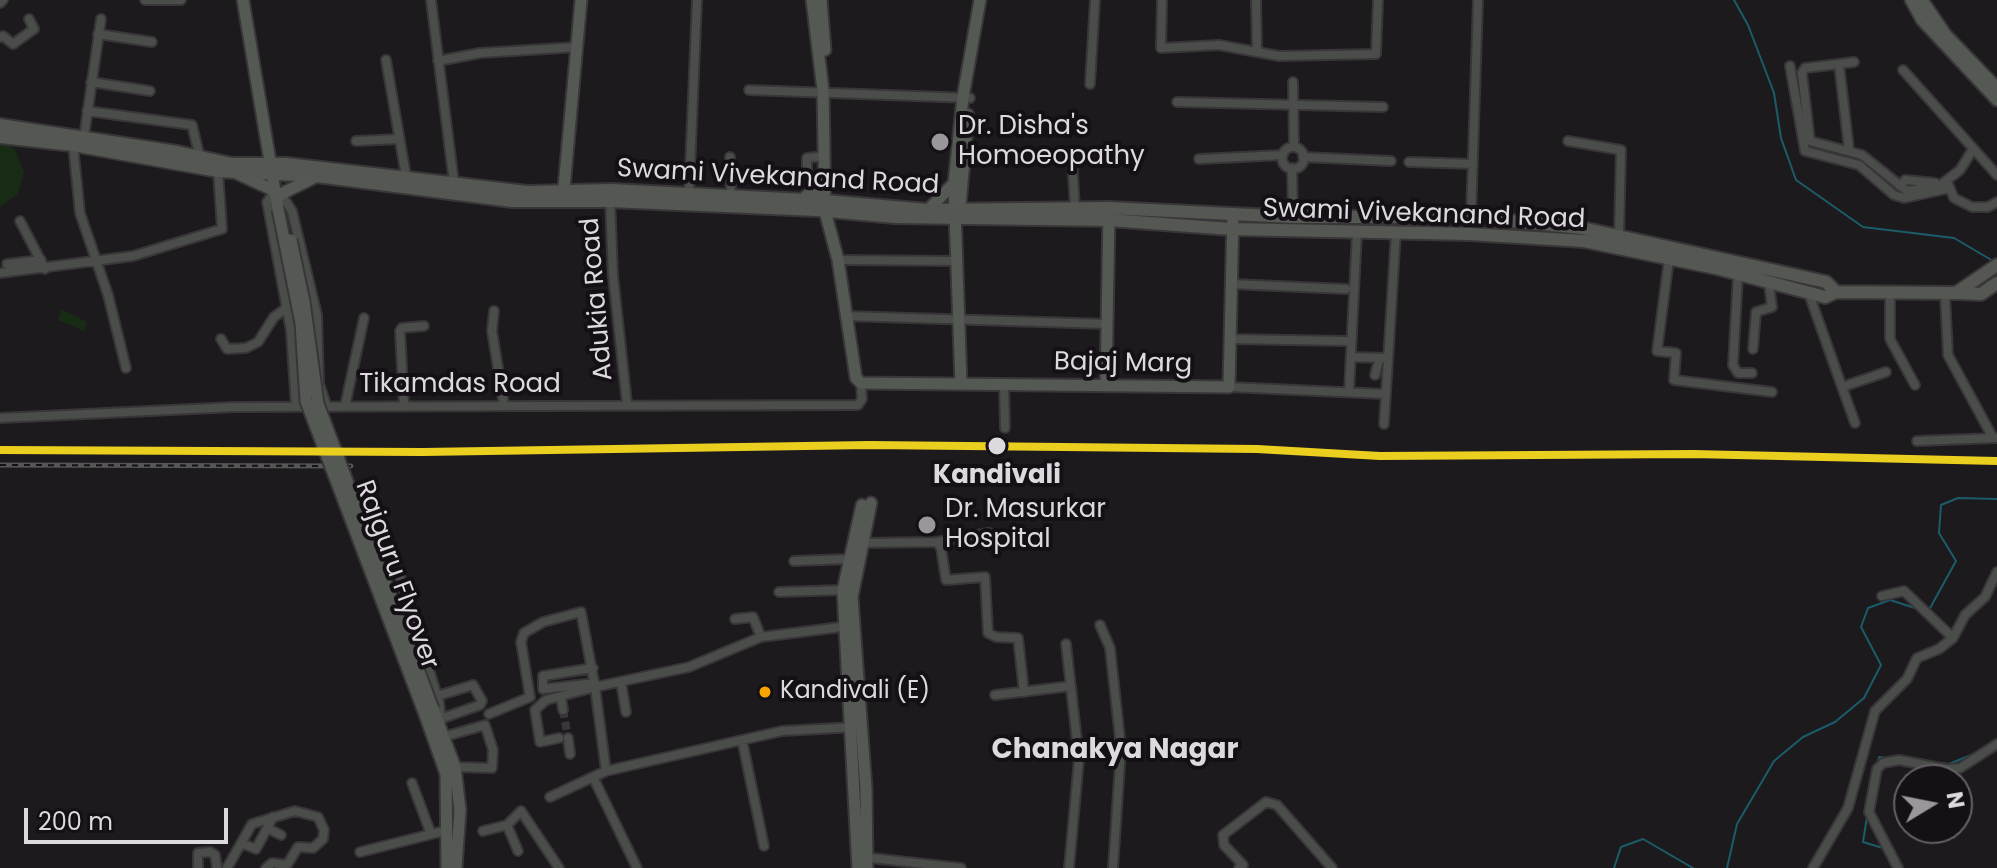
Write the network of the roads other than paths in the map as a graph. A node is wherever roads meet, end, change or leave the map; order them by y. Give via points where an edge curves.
1 (145, 0) edge
2 (181, 0) edge
3 (243, 0) edge
4 (250, 0) edge
5 (431, 0) edge
6 (581, 0) edge
7 (697, 0) edge
8 (812, 0) edge
9 (821, 0) edge
10 (980, 0) edge
11 (987, 0) edge
12 (1095, 0) edge
13 (1162, 0) edge
14 (1256, 0) edge
15 (1378, 0) edge
16 (1478, 0) edge
17 (1911, 0) edge
18 (1922, 0) edge
19 (29, 19) dead end
20 (101, 19) dead end
21 (98, 34) junction
22 (0, 37) edge
23 (152, 42) dead end
24 (577, 47) junction
25 (1257, 50) junction
26 (386, 60) dead end
27 (438, 61) junction
28 (1854, 62) dead end
29 (1839, 64) junction
30 (1790, 66) dead end
31 (1903, 70) dead end
32 (91, 82) junction
33 (1293, 82) dead end
34 (1090, 84) dead end
35 (1997, 88) edge
36 (749, 90) dead end
37 (150, 91) dead end
38 (826, 91) junction
39 (966, 97) junction
40 (1997, 100) edge
41 (1177, 102) dead end
42 (1293, 105) junction
43 (1383, 107) dead end
44 (87, 111) junction
45 (0, 125) edge
46 (0, 137) edge
47 (399, 139) junction
48 (79, 141) junction
49 (356, 141) dead end
50 (1568, 141) dead end
51 (1294, 147) junction
52 (1849, 149) junction
53 (1973, 149) junction
54 (1283, 155) junction
55 (824, 156) junction
56 (730, 157) dead end
57 (1303, 157) junction
58 (200, 158) junction
59 (1072, 159) dead end
60 (1199, 159) dead end
61 (1391, 161) dead end
62 (1409, 162) dead end
63 (1473, 164) junction
64 (275, 168) junction
65 (1292, 168) junction
66 (218, 171) junction
67 (236, 173) junction
68 (1997, 175) edge
69 (317, 176) junction
70 (406, 176) junction
71 (807, 180) dead end
72 (825, 182) junction
73 (454, 183) junction
74 (1935, 183) dead end
75 (958, 184) junction
76 (1948, 184) junction
77 (1900, 186) junction
78 (278, 192) junction
79 (689, 194) junction
80 (610, 196) junction
81 (731, 196) junction
82 (563, 197) junction
83 (802, 200) junction
84 (1997, 202) edge
85 (1075, 208) junction
86 (828, 209) junction
87 (977, 209) junction
88 (928, 210) junction
89 (956, 214) junction
90 (1109, 214) junction
91 (1293, 217) junction
92 (1471, 217) junction
93 (20, 221) dead end
94 (1232, 222) junction
95 (1357, 232) junction
96 (1396, 232) junction
97 (1619, 236) junction
98 (1669, 259) junction
99 (838, 260) junction
100 (957, 261) junction
101 (94, 263) junction
102 (41, 265) junction
103 (1997, 265) edge
104 (6, 268) edge
105 (1738, 275) junction
106 (1769, 283) junction
107 (1231, 284) junction
108 (1988, 284) edge
109 (1346, 289) dead end
110 (1836, 292) junction
111 (1890, 293) junction
112 (1809, 294) junction
113 (1951, 294) junction
114 (288, 307) junction
115 (494, 311) dead end
116 (845, 316) junction
117 (364, 318) dead end
118 (959, 319) junction
119 (1107, 324) junction
120 (424, 326) dead end
121 (221, 339) dead end
122 (1230, 339) junction
123 (1346, 341) dead end
124 (1753, 349) dead end
125 (1351, 357) junction
126 (1377, 360) junction
127 (1388, 360) junction
128 (126, 368) dead end
129 (1886, 372) dead end
130 (1752, 373) dead end
131 (1375, 375) dead end
132 (861, 383) junction
133 (961, 384) junction
134 (1004, 384) junction
135 (1915, 385) dead end
136 (1106, 386) junction
137 (1229, 387) junction
138 (1842, 387) junction
139 (1349, 392) junction
140 (1772, 392) dead end
141 (1385, 394) junction
142 (627, 404) junction
143 (504, 405) junction
144 (345, 406) junction
145 (404, 406) junction
146 (296, 407) junction
147 (327, 407) junction
148 (0, 418) edge
149 (1855, 423) dead end
150 (1384, 424) dead end
151 (1005, 428) dead end
152 (1995, 438) edge
153 (1917, 441) dead end
154 (989, 533) dead end
155 (937, 542) junction
156 (864, 543) junction
157 (849, 559) junction
158 (794, 561) dead end
159 (397, 567) dead end
160 (1997, 572) edge
161 (843, 590) junction
162 (779, 592) dead end
163 (1882, 596) dead end
164 (735, 619) dead end
165 (1100, 625) dead end
166 (848, 626) junction
167 (761, 637) junction
168 (1953, 638) junction
169 (1066, 644) dead end
170 (593, 668) junction
171 (576, 671) junction
172 (621, 682) junction
173 (578, 685) junction
174 (595, 685) junction
175 (1071, 686) junction
176 (1024, 692) junction
177 (995, 695) dead end
178 (437, 696) junction
179 (561, 697) junction
180 (563, 710) tunnel mouth
181 (626, 712) dead end
182 (432, 713) junction
183 (489, 714) dead end
184 (856, 727) junction
185 (462, 736) dead end
186 (441, 738) junction
187 (742, 740) junction
188 (1997, 744) edge
189 (570, 754) dead end
190 (455, 767) junction
191 (606, 771) junction
192 (593, 777) junction
193 (412, 783) dead end
194 (550, 797) dead end
195 (454, 810) junction
196 (273, 817) junction
197 (507, 825) junction
198 (267, 828) junction
199 (448, 830) junction
200 (483, 831) dead end
201 (431, 834) junction
202 (281, 835) dead end
203 (241, 843) junction
204 (764, 846) dead end
205 (518, 851) dead end
206 (360, 852) dead end
207 (862, 863) edge
208 (1242, 867) edge
209 (198, 868) edge
210 (217, 868) edge
211 (227, 868) edge
212 (266, 868) edge
213 (447, 868) edge
214 (456, 868) edge
215 (559, 868) edge
216 (637, 868) edge
217 (961, 868) edge
218 (1069, 868) edge
219 (1113, 868) edge
220 (1332, 868) edge
221 (1813, 868) edge
222 (1898, 868) edge

1 - 2 street
3 - 64 street
4 - 64 street
5 - 27 street
6 - 24 street
7 - 79 street
8 - 38 street
9 - 38 street
10 - 39 street
11 - 39 street
12 - 34 street
13 - 25 street via 1161,48 1219,45
14 - 25 street
15 - 25 street via 1376,54 1279,56
16 - 63 street
17 - 40 street via 1922,20
18 - 35 street via 1946,35
19 - 22 street via 34,29 13,44
20 - 21 street
21 - 23 street
21 - 32 street
24 - 27 street
24 - 82 street
26 - 47 street
27 - 73 street
28 - 29 street
29 - 52 street
29 - 52 street via 1805,68 1802,73 1808,128 1816,145
30 - 76 street via 1805,151 1859,165 1904,198
31 - 53 street
32 - 37 street
32 - 44 street
33 - 42 street
36 - 38 street
38 - 39 street
38 - 55 street
38 - 86 street
39 - 75 street
41 - 42 street
42 - 43 street
42 - 51 street
44 - 48 street
44 - 58 street via 192,125
45 - 48 main road, Swami Vivekanand Road
46 - 48 main road, Swami Vivekanand Road
47 - 49 street
47 - 70 street
48 - 58 main road, Swami Vivekanand Road
48 - 66 main road, Swami Vivekanand Road
48 - 101 street via 80,213
50 - 97 street via 1621,150
51 - 54 street
51 - 57 street
52 - 77 street
53 - 68 street
53 - 76 street
54 - 60 street
54 - 65 street via 1285,165
55 - 71 street via 807,158
55 - 72 street
56 - 81 street
57 - 61 street
57 - 65 street via 1300,166
58 - 64 main road, Swami Vivekanand Road
59 - 85 street
62 - 63 street
63 - 92 street
64 - 67 main road, Swami Vivekanand Road
64 - 69 main road, Swami Vivekanand Road
64 - 70 main road, Swami Vivekanand Road
64 - 78 street, Rajguru Flyover
65 - 91 street
66 - 67 main road, Swami Vivekanand Road
66 - 101 street via 222,229 159,251
67 - 78 street
69 - 78 street
69 - 82 main road, Swami Vivekanand Road via 512,201
70 - 73 main road, Swami Vivekanand Road
72 - 83 main road
72 - 86 street
73 - 82 main road, Swami Vivekanand Road
74 - 77 street via 1905,180
75 - 87 street
75 - 88 street
75 - 89 street
76 - 77 street via 1920,191
76 - 84 street via 1954,198 1972,207
78 - 114 street via 267,202
78 - 147 street via 292,211 317,315 319,384
78 - 182 street, Rajguru Flyover, bridge via 304,302 314,392
79 - 80 main road, Swami Vivekanand Road
79 - 81 main road, Swami Vivekanand Road
80 - 82 main road, Swami Vivekanand Road
80 - 86 main road, Swami Vivekanand Road
80 - 142 street, Adukia Road
81 - 83 main road, Swami Vivekanand Road
83 - 86 main road, Swami Vivekanand Road
85 - 87 main road, Swami Vivekanand Road
85 - 90 main road, Swami Vivekanand Road
86 - 88 main road, Swami Vivekanand Road
86 - 89 main road, Swami Vivekanand Road
86 - 99 street
87 - 89 main road, Swami Vivekanand Road
88 - 89 main road, Swami Vivekanand Road
89 - 90 main road, Swami Vivekanand Road
89 - 100 street
90 - 94 main road, Swami Vivekanand Road
90 - 119 street
91 - 92 main road, Swami Vivekanand Road
91 - 94 main road, Swami Vivekanand Road
92 - 97 main road, Swami Vivekanand Road
93 - 102 street
94 - 95 main road, Swami Vivekanand Road
94 - 107 street
95 - 96 main road, Swami Vivekanand Road
95 - 125 street
96 - 98 main road, Swami Vivekanand Road via 1584,241
96 - 127 street
97 - 110 main road, Swami Vivekanand Road via 1826,282
98 - 105 main road, Swami Vivekanand Road
98 - 140 street via 1657,351 1676,353 1674,380
99 - 100 street
99 - 116 street
100 - 118 street
101 - 102 street
101 - 128 street via 108,295
102 - 104 street
103 - 108 main road
105 - 106 main road, Swami Vivekanand Road
105 - 130 street via 1733,365 1738,373
106 - 112 main road, Swami Vivekanand Road
106 - 124 street via 1772,307 1756,312
107 - 109 street
107 - 122 street
108 - 113 main road, Swami Vivekanand Road via 1968,296
110 - 111 main road, Swami Vivekanand Road
110 - 112 main road, Swami Vivekanand Road via 1825,297
111 - 113 main road, Swami Vivekanand Road
111 - 135 street via 1890,339
112 - 138 street
113 - 152 street via 1948,355
114 - 121 street via 274,317 258,342 246,348 223,348
114 - 146 street
115 - 143 street via 492,331
116 - 118 street
116 - 132 street
117 - 144 street
118 - 119 street
118 - 133 street
119 - 136 street
120 - 145 street via 400,331
122 - 123 street
122 - 137 street
125 - 126 street
125 - 139 street
126 - 127 street
126 - 131 street
127 - 141 street
129 - 138 street
132 - 133 street, Bajaj Marg
132 - 142 street, Tikamdas Road via 858,405
133 - 134 street, Bajaj Marg
134 - 136 street, Bajaj Marg
134 - 151 street
136 - 137 street, Bajaj Marg
137 - 139 street, Bajaj Marg
138 - 149 street
139 - 141 street, Bajaj Marg
141 - 150 street
142 - 143 street, Tikamdas Road
143 - 145 street, Tikamdas Road
144 - 145 street, Tikamdas Road
144 - 147 street, Tikamdas Road
146 - 147 street, Tikamdas Road
146 - 148 street, Tikamdas Road
152 - 153 street
154 - 155 street
155 - 156 street
155 - 176 street via 946,580 985,577 988,633 1018,638
156 - 157 street via 867,504
156 - 166 street
157 - 158 street
157 - 161 street
159 - 178 street
160 - 168 street
161 - 162 street
161 - 166 street
163 - 168 street via 1904,591
164 - 167 street via 753,617
165 - 219 street via 1113,663 1121,748
166 - 167 street
166 - 184 street
167 - 172 street via 689,667
168 - 221 street via 1917,658 1907,679 1875,711 1848,808
169 - 175 street
170 - 171 street
170 - 174 street
170 - 183 street via 581,612 543,622 524,633 521,642 530,697
171 - 173 street
171 - 173 street via 543,676 543,689
172 - 174 street
172 - 181 street
173 - 174 street
174 - 179 street
174 - 191 street
175 - 176 street
175 - 218 street via 1079,759
176 - 177 street
178 - 182 street
178 - 182 street via 473,685 482,701
179 - 180 street
179 - 189 street via 535,710 540,742 565,738
182 - 186 street, Rajguru Flyover
184 - 187 street via 782,731
184 - 207 street
185 - 186 street
186 - 190 street
186 - 190 street via 485,725 492,768
186 - 195 street
187 - 191 street
187 - 204 street
188 - 222 street via 1960,768 1899,760 1877,769 1869,812
190 - 195 street
191 - 192 street
192 - 194 street
192 - 216 street
193 - 201 street
195 - 199 street
195 - 214 street
196 - 198 street
196 - 203 street via 252,824
196 - 212 street via 305,811 318,817 323,839 313,848 298,847 287,865 272,863
197 - 200 street
197 - 205 street
197 - 215 street via 521,811
198 - 202 street
198 - 203 street via 256,849
199 - 201 street
199 - 213 street
201 - 206 street
203 - 211 street
207 - 217 street
208 - 220 street via 1224,845 1223,835 1266,802 1277,805
209 - 210 street via 198,853 210,852

